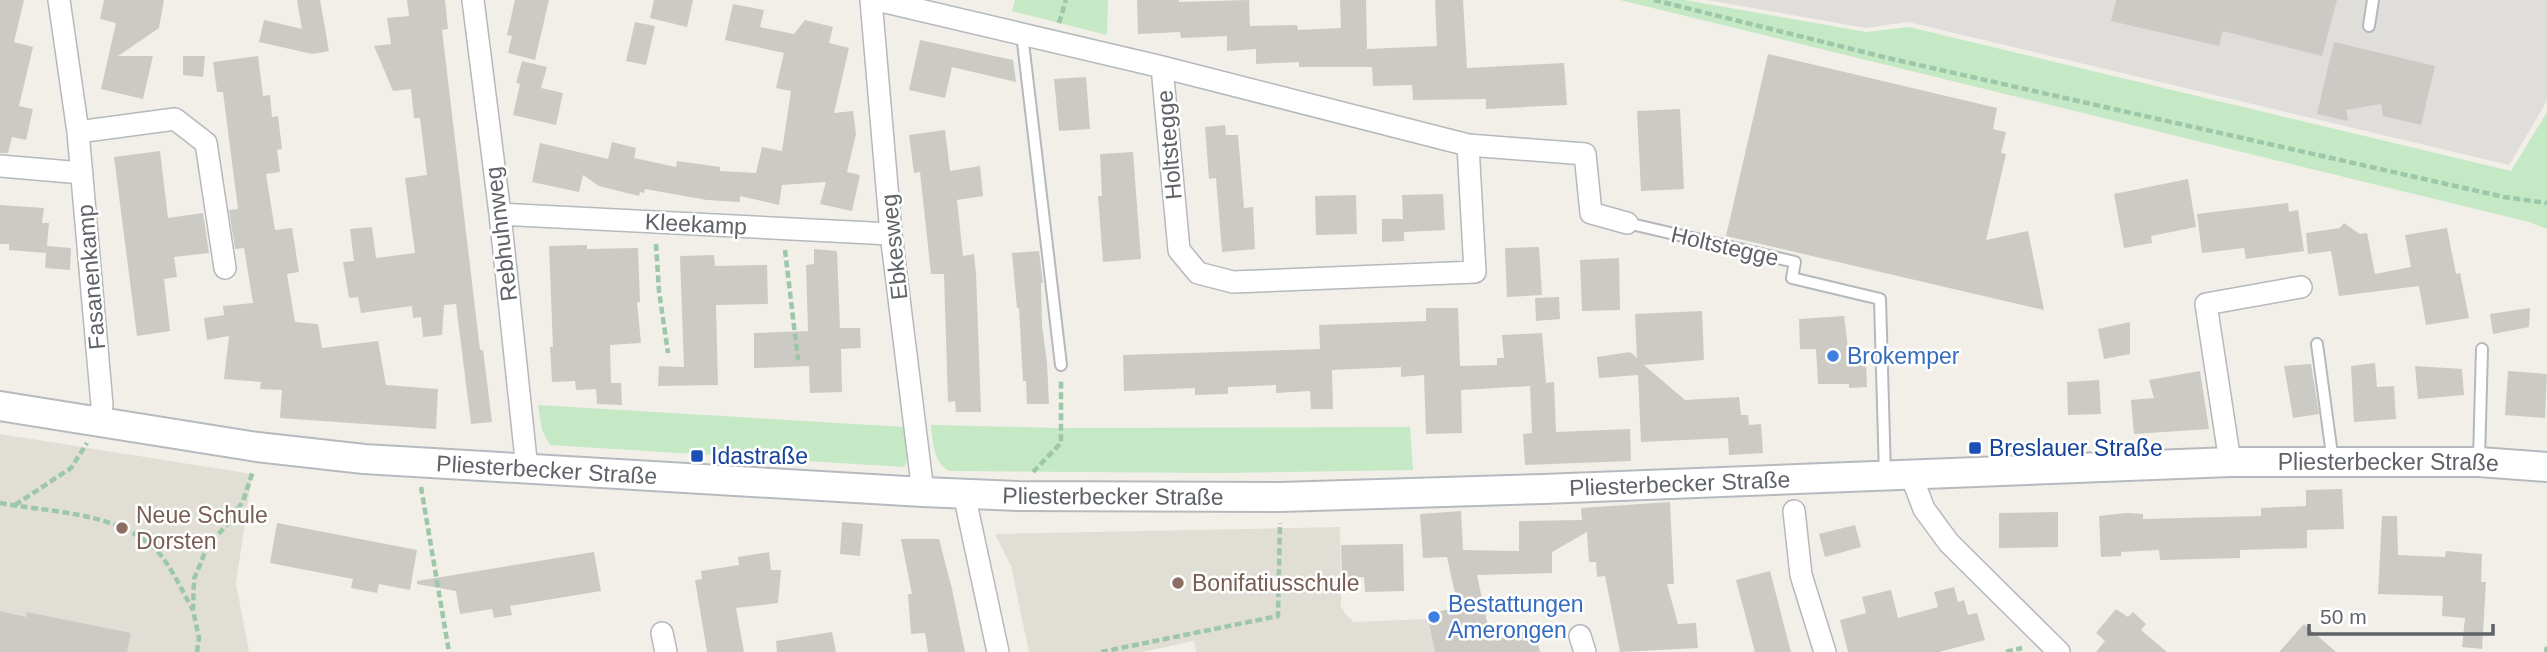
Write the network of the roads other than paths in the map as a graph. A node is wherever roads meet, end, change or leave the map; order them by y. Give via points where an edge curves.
1 (59, 0) edge
2 (472, 0) edge
3 (871, 0) edge
4 (877, 0) edge
5 (2373, 0) edge
6 (2369, 26) dead end
7 (1022, 34) junction
8 (1162, 67) junction
9 (78, 132) junction
10 (1468, 145) junction
11 (0, 166) edge
12 (82, 173) junction
13 (500, 214) junction
14 (1627, 223) joint
15 (891, 234) junction
16 (225, 268) dead end
17 (2301, 287) dead end
18 (2317, 344) dead end
19 (2482, 349) dead end
20 (1061, 365) road end
21 (0, 406) edge
22 (100, 423) junction
23 (2230, 462) junction
24 (2333, 462) junction
25 (2479, 462) junction
26 (2547, 467) edge
27 (527, 469) junction
28 (1898, 475) junction
29 (923, 492) junction
30 (964, 494) junction
31 (1794, 511) dead end
32 (998, 652) edge
33 (1825, 652) edge
34 (2059, 652) edge

1 - 9 street, Fasanenkamp
2 - 13 street, Rebhuhnweg
3 - 15 street, Ebkesweg
4 - 7 street, Holtstegge
5 - 6 lane
7 - 8 street, Holtstegge
7 - 20 lane
8 - 10 street, Holtstegge
8 - 10 street, Holtstegge via 1179,250 1198,274 1233,282 1475,272
9 - 12 street, Fasanenkamp
9 - 16 street via 175,119 206,143
10 - 14 street, Holtstegge via 1585,154 1591,214
11 - 12 street
12 - 22 street, Fasanenkamp
13 - 15 street, Kleekamp
13 - 27 street, Rebhuhnweg
14 - 28 lane, Holtstegge via 1795,262 1792,278 1880,299
15 - 29 street, Ebkesweg
17 - 23 street via 2206,304
18 - 24 lane
19 - 25 lane
21 - 22 main road, Pliesterbecker Straße
22 - 27 main road, Pliesterbecker Straße via 365,459
23 - 24 main road, Pliesterbecker Straße
23 - 28 main road, Pliesterbecker Straße
24 - 25 main road, Pliesterbecker Straße
25 - 26 main road, Pliesterbecker Straße
27 - 29 main road, Pliesterbecker Straße
28 - 30 main road, Pliesterbecker Straße via 1280,497
28 - 34 street via 1949,543
29 - 30 main road, Pliesterbecker Straße
30 - 32 street
31 - 33 street via 1801,575

